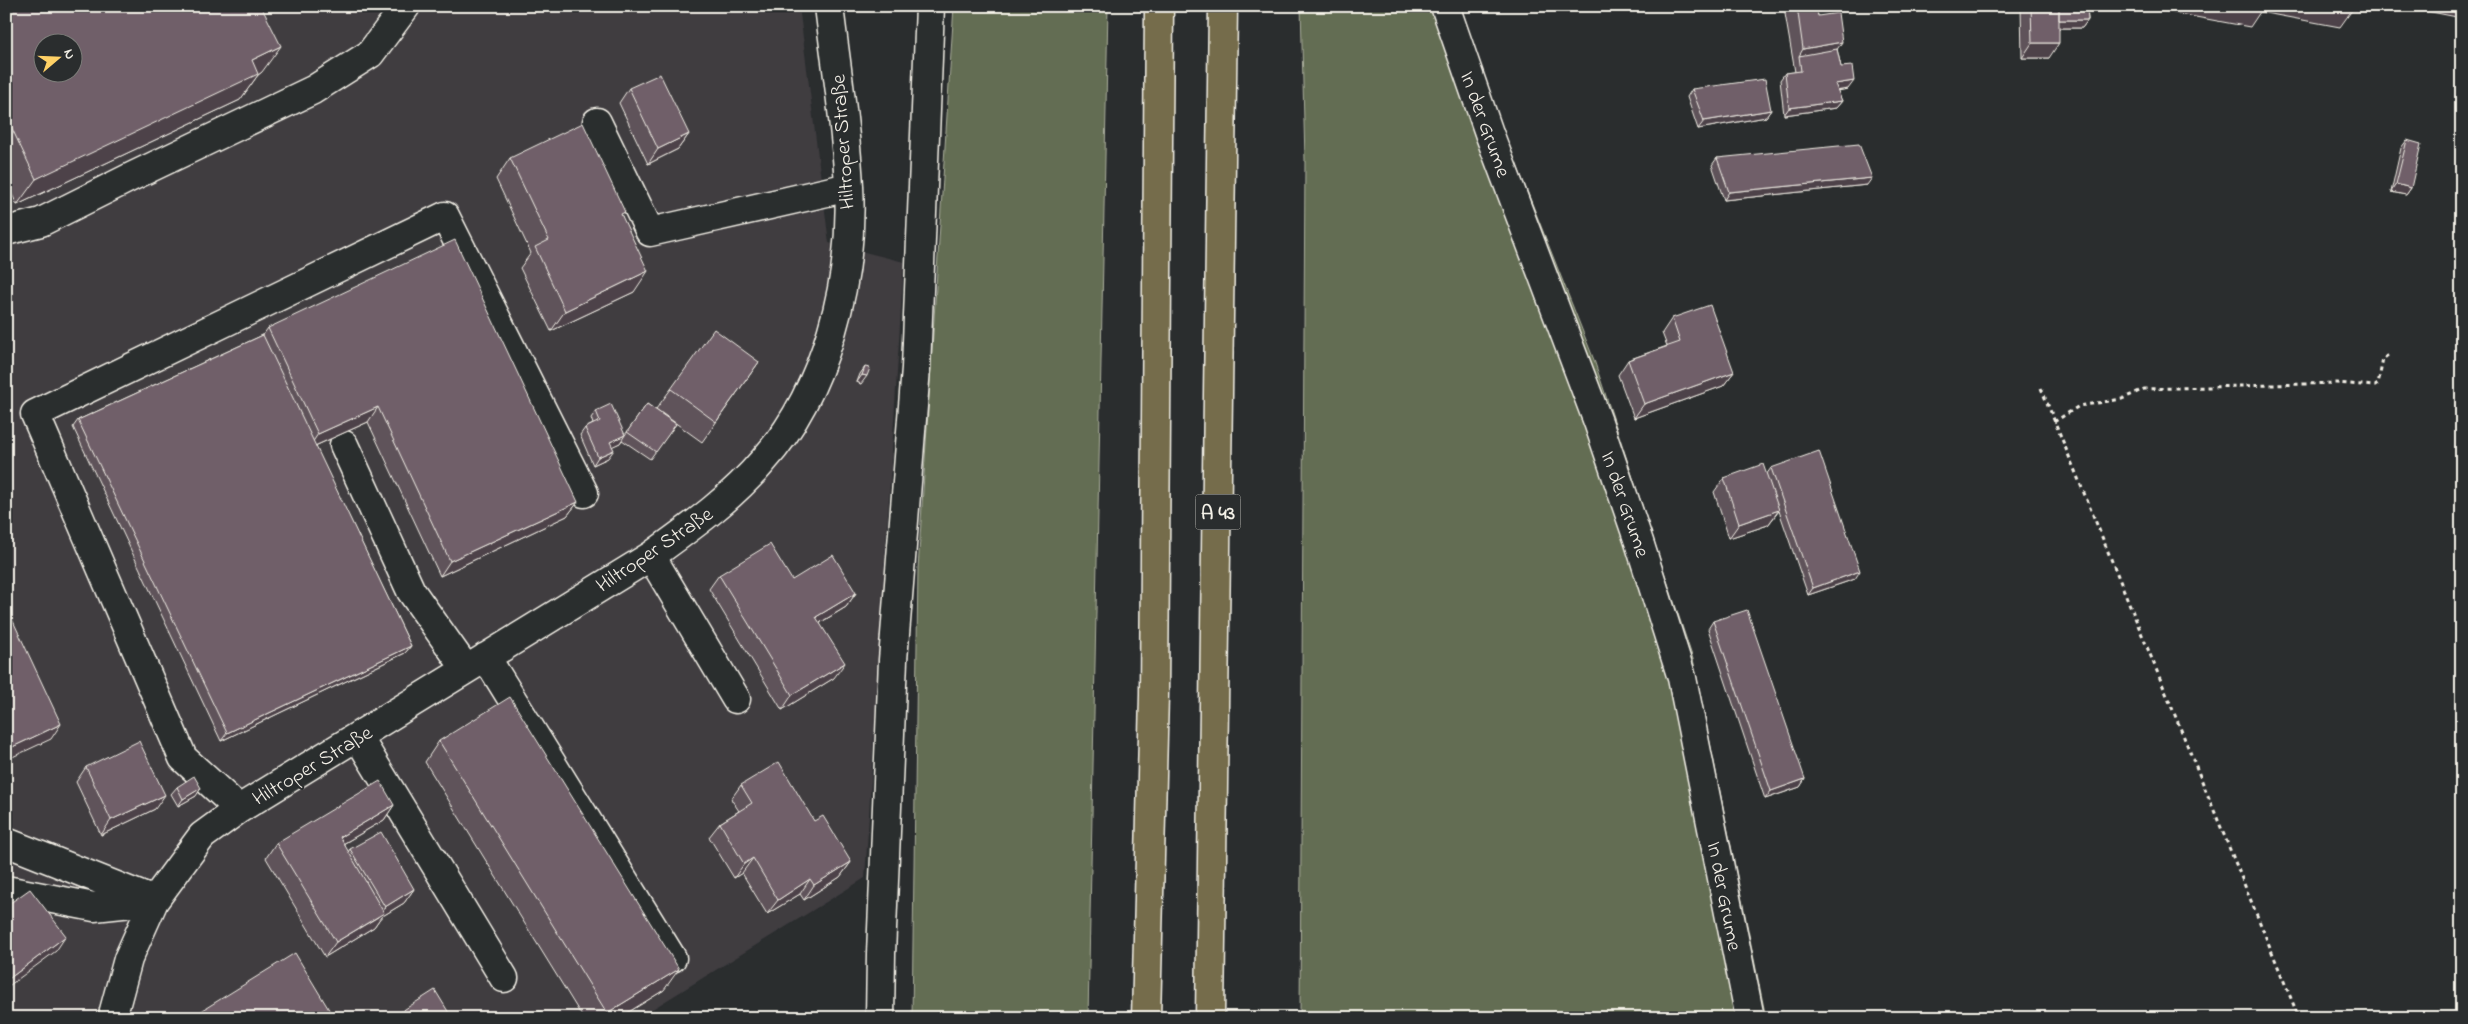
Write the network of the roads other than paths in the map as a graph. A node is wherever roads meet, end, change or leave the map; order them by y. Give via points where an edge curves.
1 (406, 6) edge
2 (829, 6) edge
3 (930, 6) edge
4 (1159, 6) edge
5 (1224, 6) edge
6 (1446, 6) edge
7 (597, 122) dead end
8 (849, 187) junction
9 (6, 232) edge
10 (344, 445) dead end
11 (584, 493) dead end
12 (651, 556) junction
13 (476, 663) junction
14 (736, 699) dead end
15 (358, 737) junction
16 (239, 809) junction
17 (6, 842) edge
18 (6, 890) edge
19 (154, 901) junction
20 (672, 958) edge
21 (504, 978) dead end
22 (112, 1018) edge
23 (880, 1018) edge
24 (1146, 1018) edge
25 (1210, 1018) edge
26 (1750, 1018) edge

1 - 9 street via 370,54 313,90 41,222
2 - 8 street, Hiltroper Straße
3 - 23 street via 916,368 893,660
4 - 24 highway via 1154,695
5 - 25 highway, A 43
6 - 26 street, In der Grume via 1489,133 1598,422 1682,678
7 - 8 street via 650,232
8 - 12 street, Hiltroper Straße via 846,255 836,312 818,374 793,422 739,487
10 - 13 street via 411,591
11 - 16 street via 445,216 35,414 183,758
12 - 13 street, Hiltroper Straße
12 - 14 street
13 - 15 street, Hiltroper Straße
13 - 20 street
15 - 16 street, Hiltroper Straße
15 - 21 street
16 - 19 street, Hiltroper Straße via 202,836
17 - 19 street
18 - 19 street via 94,907
19 - 22 street, Hiltroper Straße via 128,959

